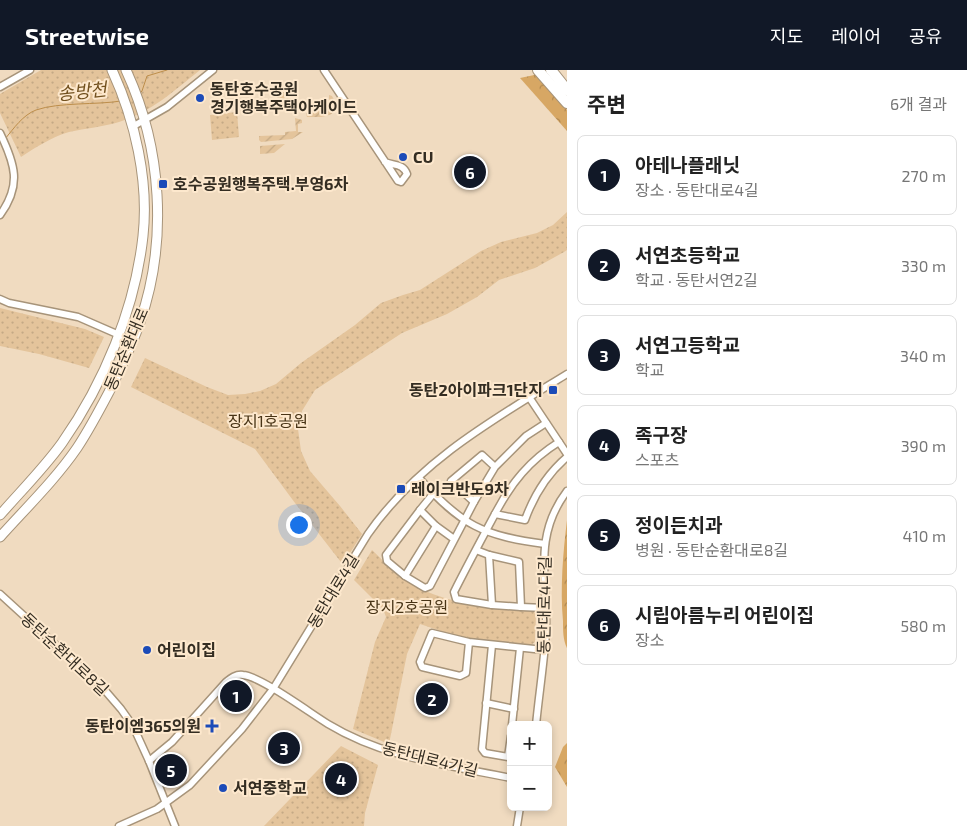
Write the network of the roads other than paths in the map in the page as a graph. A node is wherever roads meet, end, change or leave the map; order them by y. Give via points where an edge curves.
1 (30, 70) edge
2 (112, 70) edge
3 (126, 70) edge
4 (213, 70) edge
5 (324, 70) edge
6 (538, 70) edge
7 (551, 70) edge
8 (0, 87) edge
9 (567, 90) edge
10 (567, 103) edge
11 (145, 121) junction
12 (132, 127) junction
13 (0, 133) edge
14 (385, 162) dead end
15 (0, 215) edge
16 (0, 299) edge
17 (126, 310) junction
18 (142, 315) junction
19 (118, 335) junction
20 (133, 341) junction
21 (109, 356) junction
22 (567, 374) edge
23 (114, 382) junction
24 (529, 397) junction
25 (546, 423) junction
26 (559, 442) junction
27 (567, 455) edge
28 (496, 467) junction
29 (419, 478) junction
30 (567, 491) edge
31 (433, 494) junction
32 (474, 502) junction
33 (420, 510) junction
34 (0, 514) edge
35 (495, 514) junction
36 (464, 520) junction
37 (436, 526) junction
38 (485, 532) junction
39 (0, 537) edge
40 (454, 539) junction
41 (545, 544) junction
42 (476, 550) junction
43 (489, 555) junction
44 (405, 576) junction
45 (0, 594) edge
46 (492, 605) junction
47 (521, 607) junction
48 (546, 608) junction
49 (469, 642) junction
50 (492, 645) junction
51 (520, 648) junction
52 (544, 650) junction
53 (273, 689) junction
54 (486, 703) junction
55 (514, 709) junction
56 (512, 721) edge
57 (536, 721) edge
58 (507, 756) edge
59 (149, 761) junction
60 (507, 777) edge
61 (166, 803) junction
62 (519, 811) edge
63 (119, 826) edge
64 (175, 826) edge
65 (517, 826) edge

1 - 8 street
2 - 12 main road, 동탄순환대로
3 - 11 main road, 동탄순환대로
4 - 11 street via 180,98
5 - 14 street
6 - 10 highway
7 - 9 highway
11 - 12 street
11 - 18 main road, 동탄순환대로 via 154,168 157,217 152,270
12 - 17 main road, 동탄순환대로 via 144,212 141,246
13 - 15 street via 13,162 15,177 11,197
16 - 19 street via 78,317
17 - 18 main road via 136,319
17 - 19 main road, 동탄순환대로
18 - 20 main road, 동탄순환대로
19 - 20 street
19 - 21 main road, 동탄순환대로
20 - 23 main road, 동탄순환대로
21 - 23 main road via 117,358 120,363
21 - 34 main road, 동탄순환대로 via 66,436 44,466
22 - 24 street, 동탄대로4길
23 - 39 main road, 동탄순환대로 via 72,454
24 - 25 street
24 - 29 street, 동탄대로4길 via 470,435
25 - 26 street
25 - 28 street via 526,436
26 - 27 street
26 - 35 street via 524,470 507,491
27 - 35 street via 540,487 526,520
28 - 32 street
28 - 32 street via 482,455 451,481
29 - 31 street
29 - 53 street, 동탄대로4길 via 401,494 368,534
30 - 41 street, 동탄대로4다길 via 550,521
31 - 33 street
31 - 36 street
32 - 36 street
33 - 37 street
33 - 44 street via 386,554 387,561
35 - 38 street
36 - 38 street
36 - 40 street
37 - 40 street
37 - 44 street
38 - 41 street
38 - 42 street
40 - 44 street via 430,586 425,588
41 - 48 street, 동탄대로4다길 via 543,577
42 - 43 street
42 - 46 street via 454,592 456,598
43 - 46 street
43 - 47 street via 519,562
45 - 59 street, 동탄순환대로8길 via 113,699 133,726
46 - 47 street
47 - 48 street
48 - 52 street, 동탄대로4다길
49 - 49 street via 466,673 460,676 422,667 420,662 432,633
49 - 50 street
50 - 51 street
50 - 54 street
51 - 52 street
51 - 55 street
52 - 57 street, 동탄대로4다길
53 - 59 street, 동탄대로4가길 via 248,676 233,676 172,742
53 - 60 street, 동탄대로4가길 via 332,726 369,744 417,760
53 - 61 street, 동탄대로4길 via 209,766 190,786
54 - 55 street
54 - 58 street via 482,749
55 - 56 street
59 - 61 street, 동탄순환대로8길
61 - 63 street, 동탄대로4길
61 - 64 street, 동탄순환대로8길
62 - 65 street

